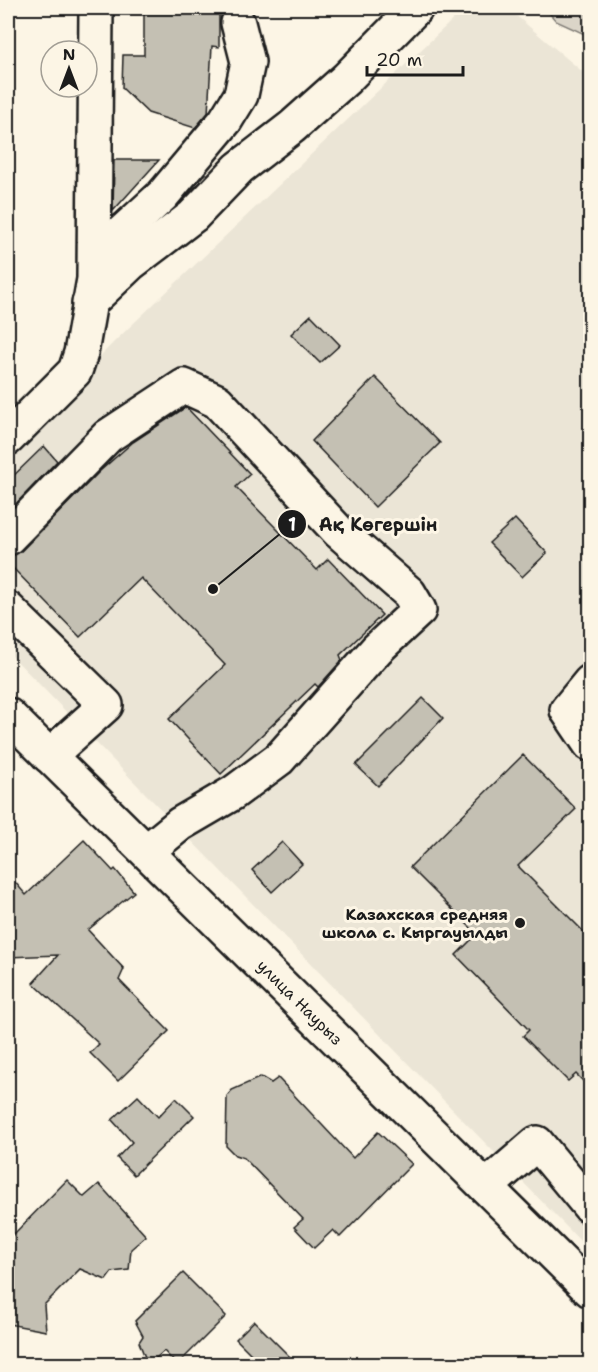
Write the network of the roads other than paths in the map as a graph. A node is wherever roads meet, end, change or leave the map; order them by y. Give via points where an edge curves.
1 (96, 8) edge
2 (416, 8) edge
3 (238, 23) dead end
4 (91, 291) junction
5 (8, 438) edge
6 (8, 538) edge
7 (8, 609) edge
8 (591, 682) edge
9 (8, 715) edge
10 (591, 744) edge
11 (49, 756) junction
12 (147, 851) junction
13 (486, 1187) junction
14 (591, 1207) edge
15 (591, 1290) edge

1 - 4 street
2 - 4 street via 346,79 239,168 193,216
3 - 4 street via 248,62 241,95 225,121 163,195 117,237
4 - 5 street via 75,371
6 - 12 street via 108,436 184,386 217,401 338,531 410,592 419,610 377,649 279,759 233,793 180,824
7 - 11 street via 106,705
8 - 10 street via 567,710
9 - 11 street, улица Наурыз
11 - 12 street, улица Наурыз
12 - 13 street, улица Наурыз
13 - 14 street via 537,1143
13 - 15 street, улица Наурыз

